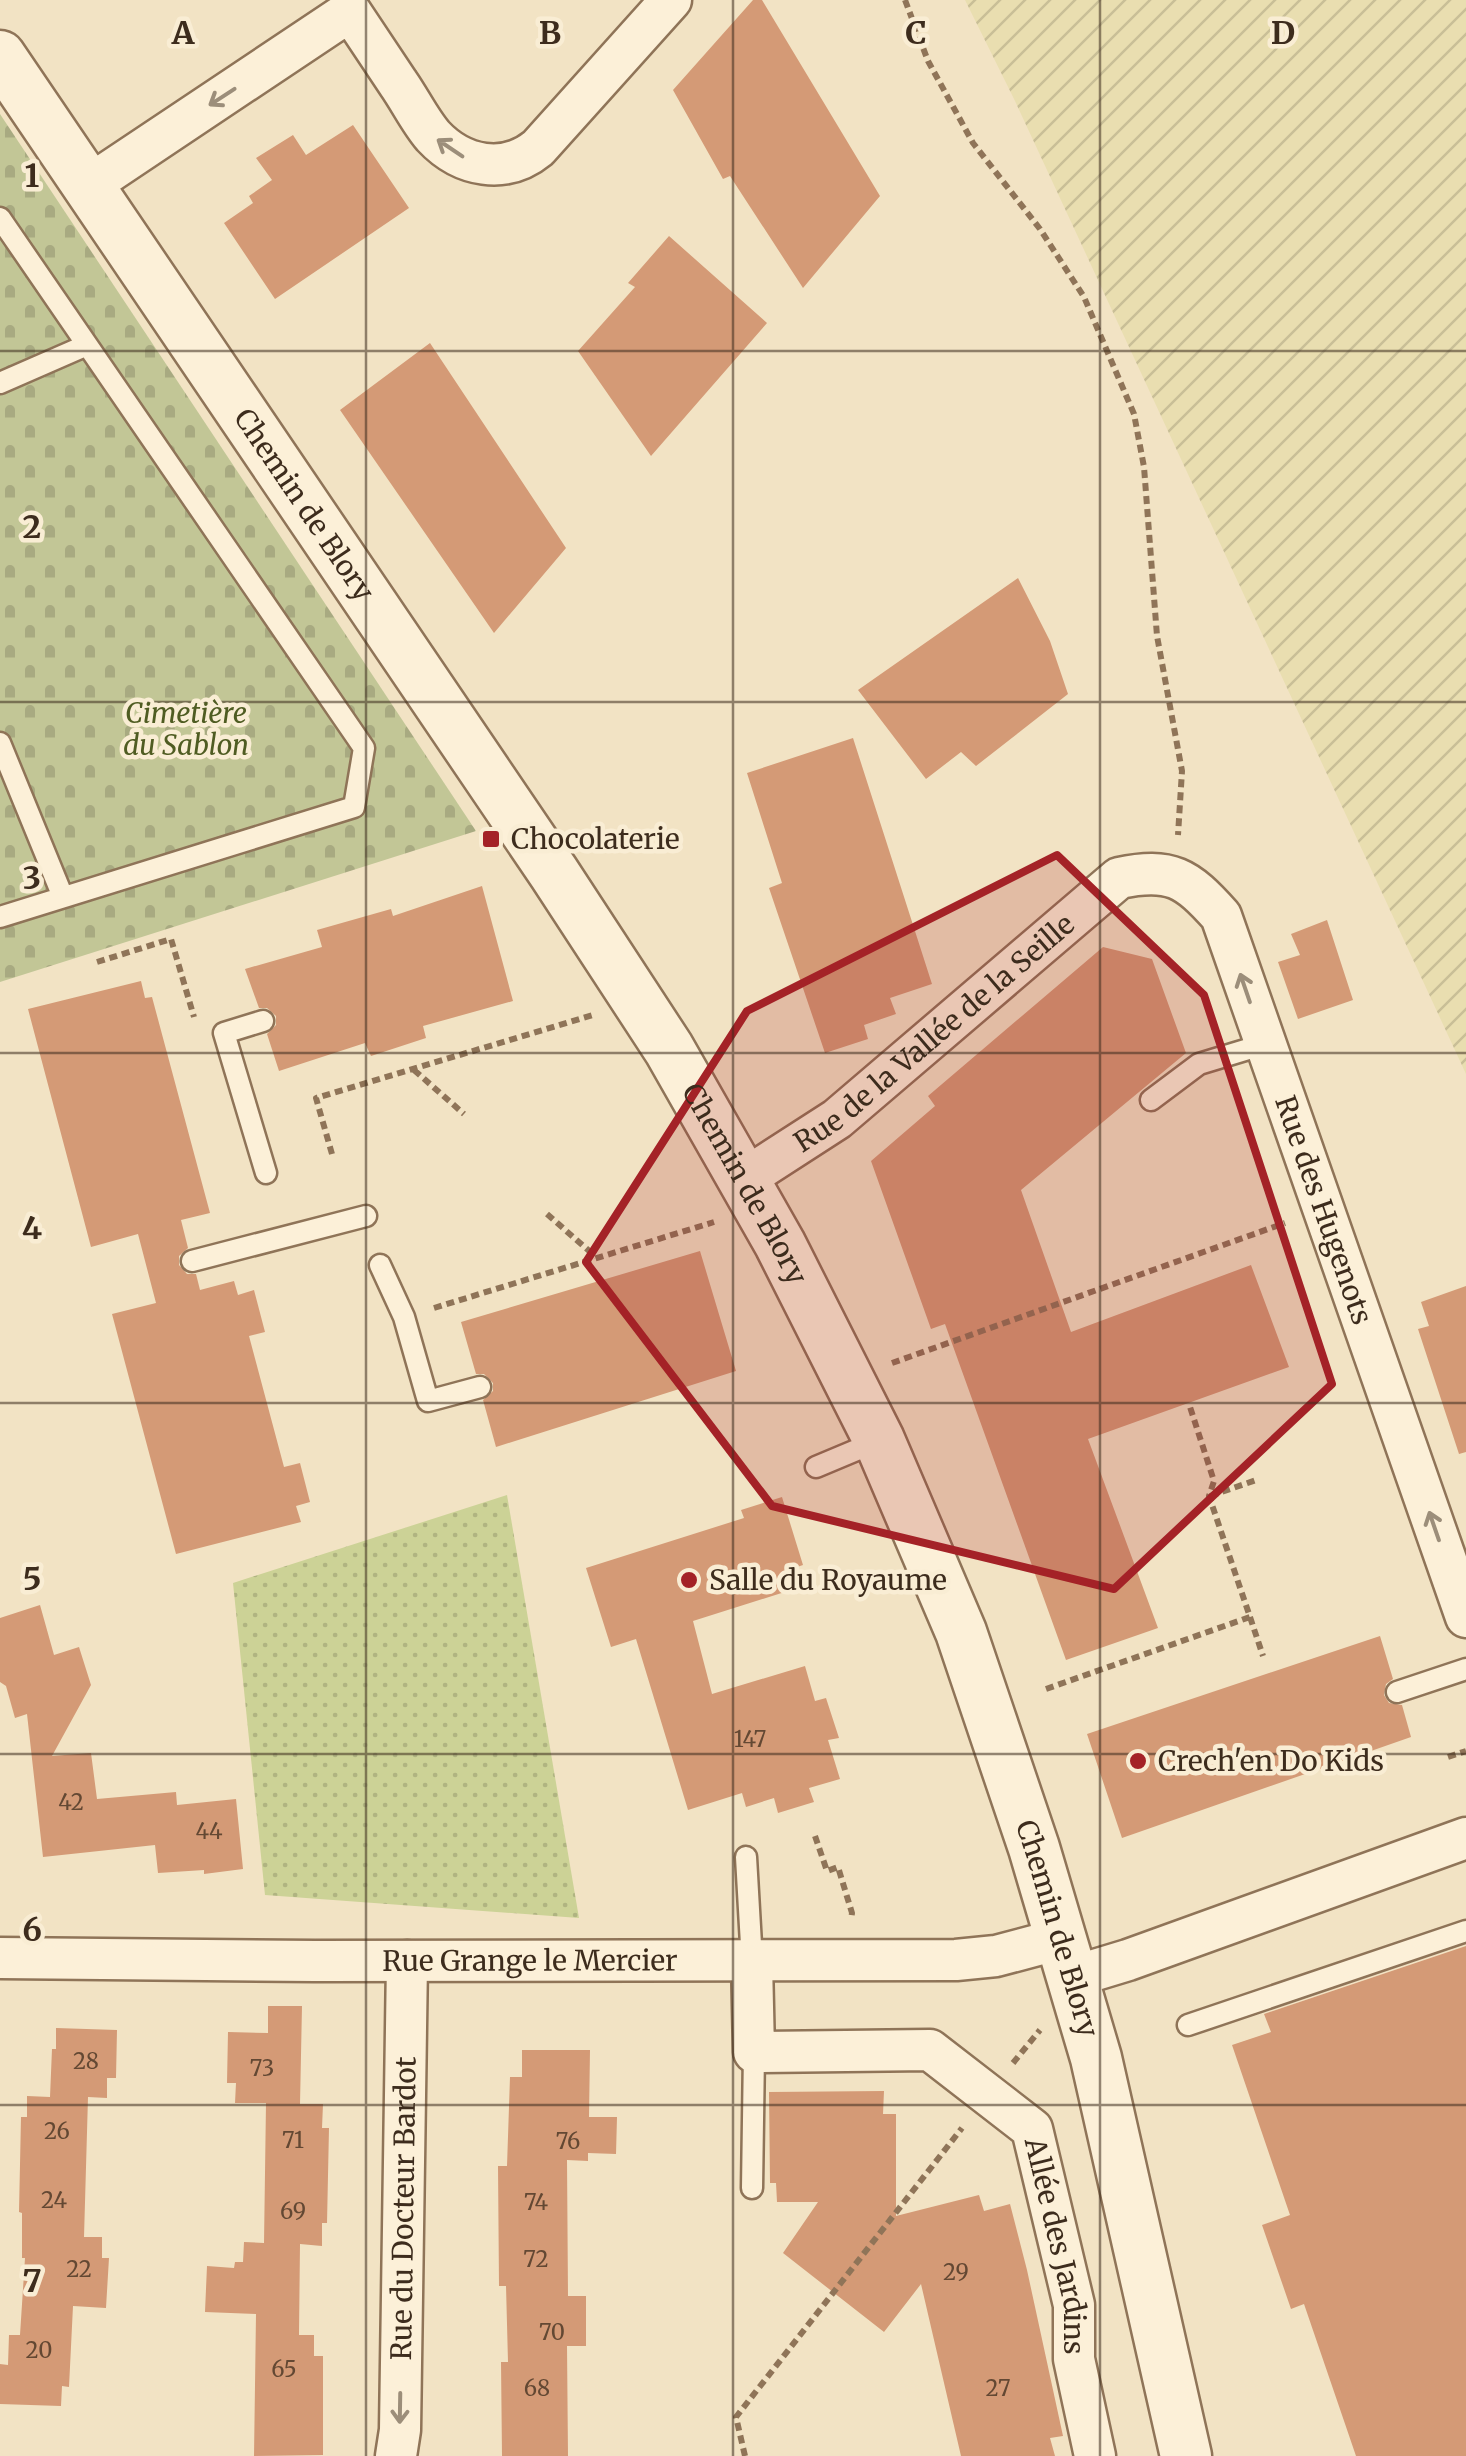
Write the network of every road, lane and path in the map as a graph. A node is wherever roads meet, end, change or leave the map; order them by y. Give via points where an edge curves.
1 (671, 0) edge
2 (904, 0) edge
3 (346, 6) edge
4 (0, 56) edge
5 (88, 186) junction
6 (0, 218) edge
7 (87, 345) junction
8 (0, 383) edge
9 (0, 743) edge
10 (1168, 876) junction
11 (63, 897) junction
12 (0, 916) edge
13 (635, 996) junction
14 (262, 1021) dead end
15 (1265, 1044) junction
16 (414, 1069) junction
17 (1151, 1100) dead end
18 (464, 1114) dead end
19 (332, 1154) dead end
20 (266, 1173) dead end
21 (752, 1193) junction
22 (1322, 1210) junction
23 (547, 1214) dead end
24 (366, 1216) dead end
25 (597, 1258) junction
26 (192, 1261) dead end
27 (380, 1265) dead end
28 (404, 1317) junction
29 (848, 1379) junction
30 (480, 1387) dead end
31 (1190, 1407) dead end
32 (879, 1440) junction
33 (816, 1468) dead end
34 (1259, 1479) dead end
35 (1209, 1496) junction
36 (1250, 1617) junction
37 (1466, 1618) edge
38 (1263, 1656) dead end
39 (1466, 1669) edge
40 (1046, 1690) dead end
41 (1398, 1692) dead end
42 (1466, 1750) edge
43 (1448, 1757) dead end
44 (815, 1836) dead end
45 (1466, 1838) edge
46 (746, 1857) dead end
47 (850, 1922) dead end
48 (1466, 1931) edge
49 (0, 1958) edge
50 (1066, 1958) junction
51 (407, 1961) junction
52 (752, 1962) junction
53 (1188, 2025) dead end
54 (1040, 2029) dead end
55 (754, 2052) junction
56 (987, 2095) junction
57 (752, 2188) dead end
58 (396, 2456) edge
59 (745, 2456) edge
60 (1095, 2456) edge
61 (1186, 2456) edge

1 -> 3 street via 538,148 503,166 455,154 433,136
2 - 10 path via 928,61 973,142 1084,297 1134,414 1157,636 1182,771 1180,830
3 -> 5 street
4 - 5 street, Chemin de Blory
5 - 13 street, Chemin de Blory
6 - 7 lane
7 - 8 lane
7 - 11 lane via 364,748 354,807
9 - 11 lane
15 -> 10 street, Rue des Hugenots via 1221,916 1186,881
10 - 21 street, Rue de la Vallée de la Seille via 1119,878
11 - 12 lane
13 - 16 path via 600,1013
13 - 21 street, Chemin de Blory
14 - 20 lane via 224,1033
15 - 17 lane via 1200,1064
15 - 22 street, Rue des Hugenots
16 - 18 path
16 - 19 path via 316,1098
21 - 25 path
21 - 29 street, Chemin de Blory
22 - 29 path
37 -> 22 street, Rue des Hugenots
23 - 25 path
24 - 26 lane
25 - 28 path
27 - 28 lane
28 - 30 lane via 428,1401
29 - 32 street, Chemin de Blory
31 - 35 path via 1214,1481
32 - 33 lane
32 - 50 street, Chemin de Blory via 961,1632
34 - 35 path
35 - 36 path
36 - 38 path
36 - 40 path
39 - 41 lane
42 - 43 path
44 - 47 path via 827,1871 838,1868
45 - 50 street, Rue Grange le Mercier via 1128,1960
46 - 52 lane
48 - 53 lane
49 - 51 street, Rue Grange le Mercier
50 - 52 street, Rue Grange le Mercier
50 - 61 street, Chemin de Blory via 1117,2144
51 - 52 street, Rue Grange le Mercier
51 -> 58 street, Rue du Docteur Bardot
52 - 55 street
54 - 56 path
55 - 56 street, Allée des Jardins via 930,2050
55 - 57 lane
56 - 59 path via 736,2417
56 - 60 street, Allée des Jardins via 1032,2129 1074,2304 1074,2358

